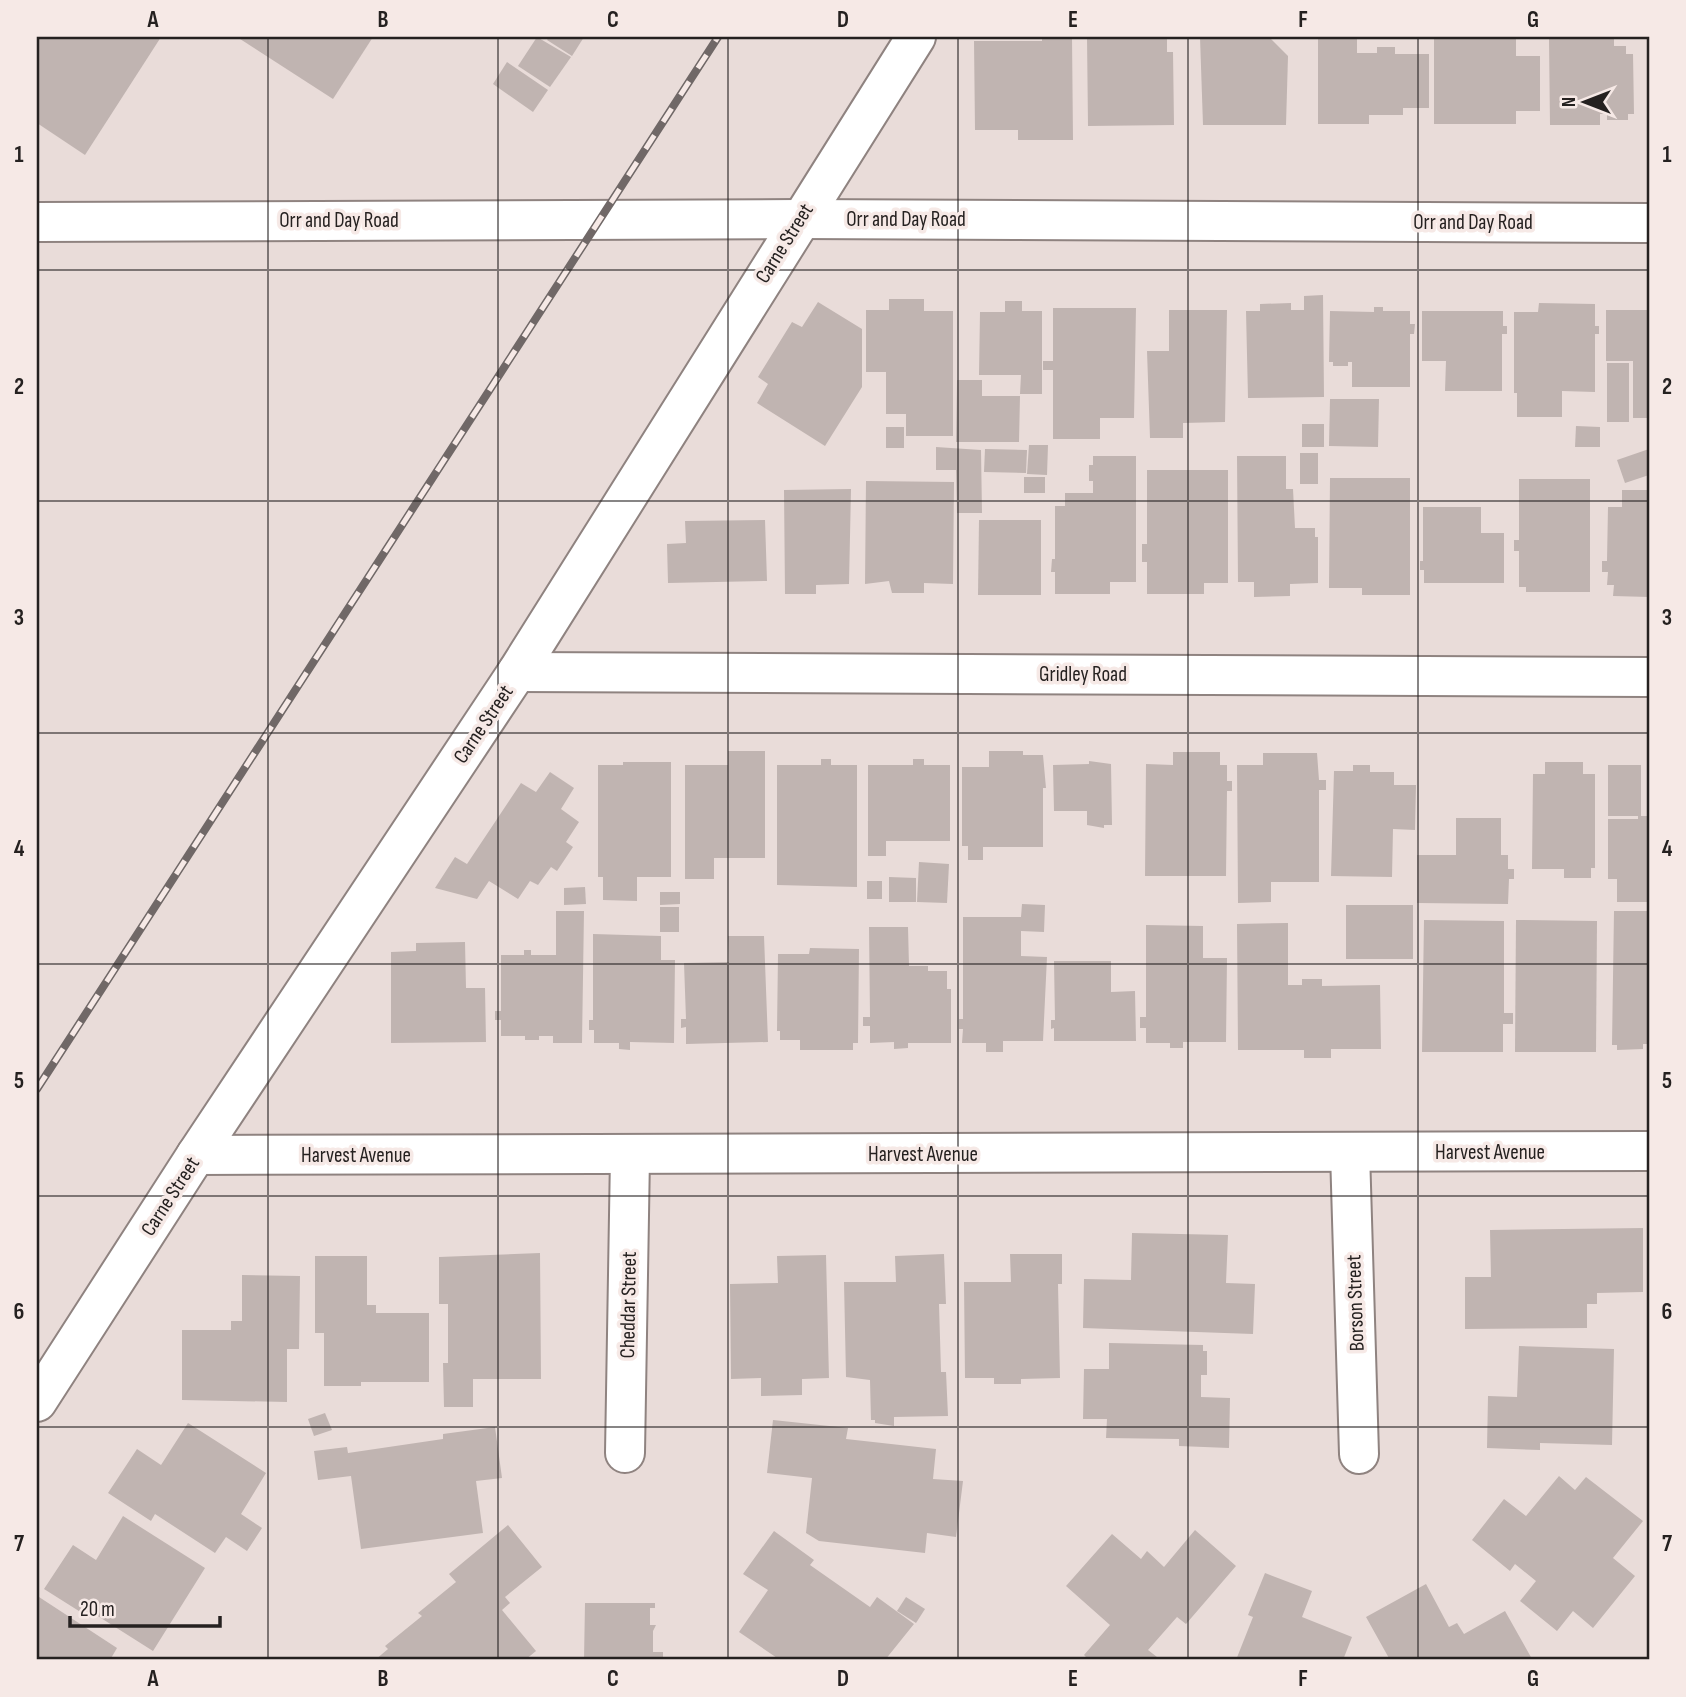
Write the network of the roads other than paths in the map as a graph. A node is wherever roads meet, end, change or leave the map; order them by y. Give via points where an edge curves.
1 (916, 37) edge
2 (799, 219) junction
3 (37, 222) edge
4 (1649, 223) edge
5 (517, 672) junction
6 (1649, 677) edge
7 (1649, 1151) edge
8 (1350, 1152) junction
9 (196, 1155) junction
10 (630, 1156) junction
11 (37, 1402) edge
12 (625, 1454) dead end
13 (1359, 1454) dead end

1 - 2 street, Carne Street
2 - 3 street, Orr and Day Road
2 - 4 street, Orr and Day Road
2 - 5 street, Carne Street
5 - 6 street, Gridley Road
5 - 9 street, Carne Street
7 - 8 street, Harvest Avenue
8 - 10 street, Harvest Avenue
8 - 13 street, Borson Street
9 - 10 street, Harvest Avenue
9 - 11 street, Carne Street
10 - 12 street, Cheddar Street

